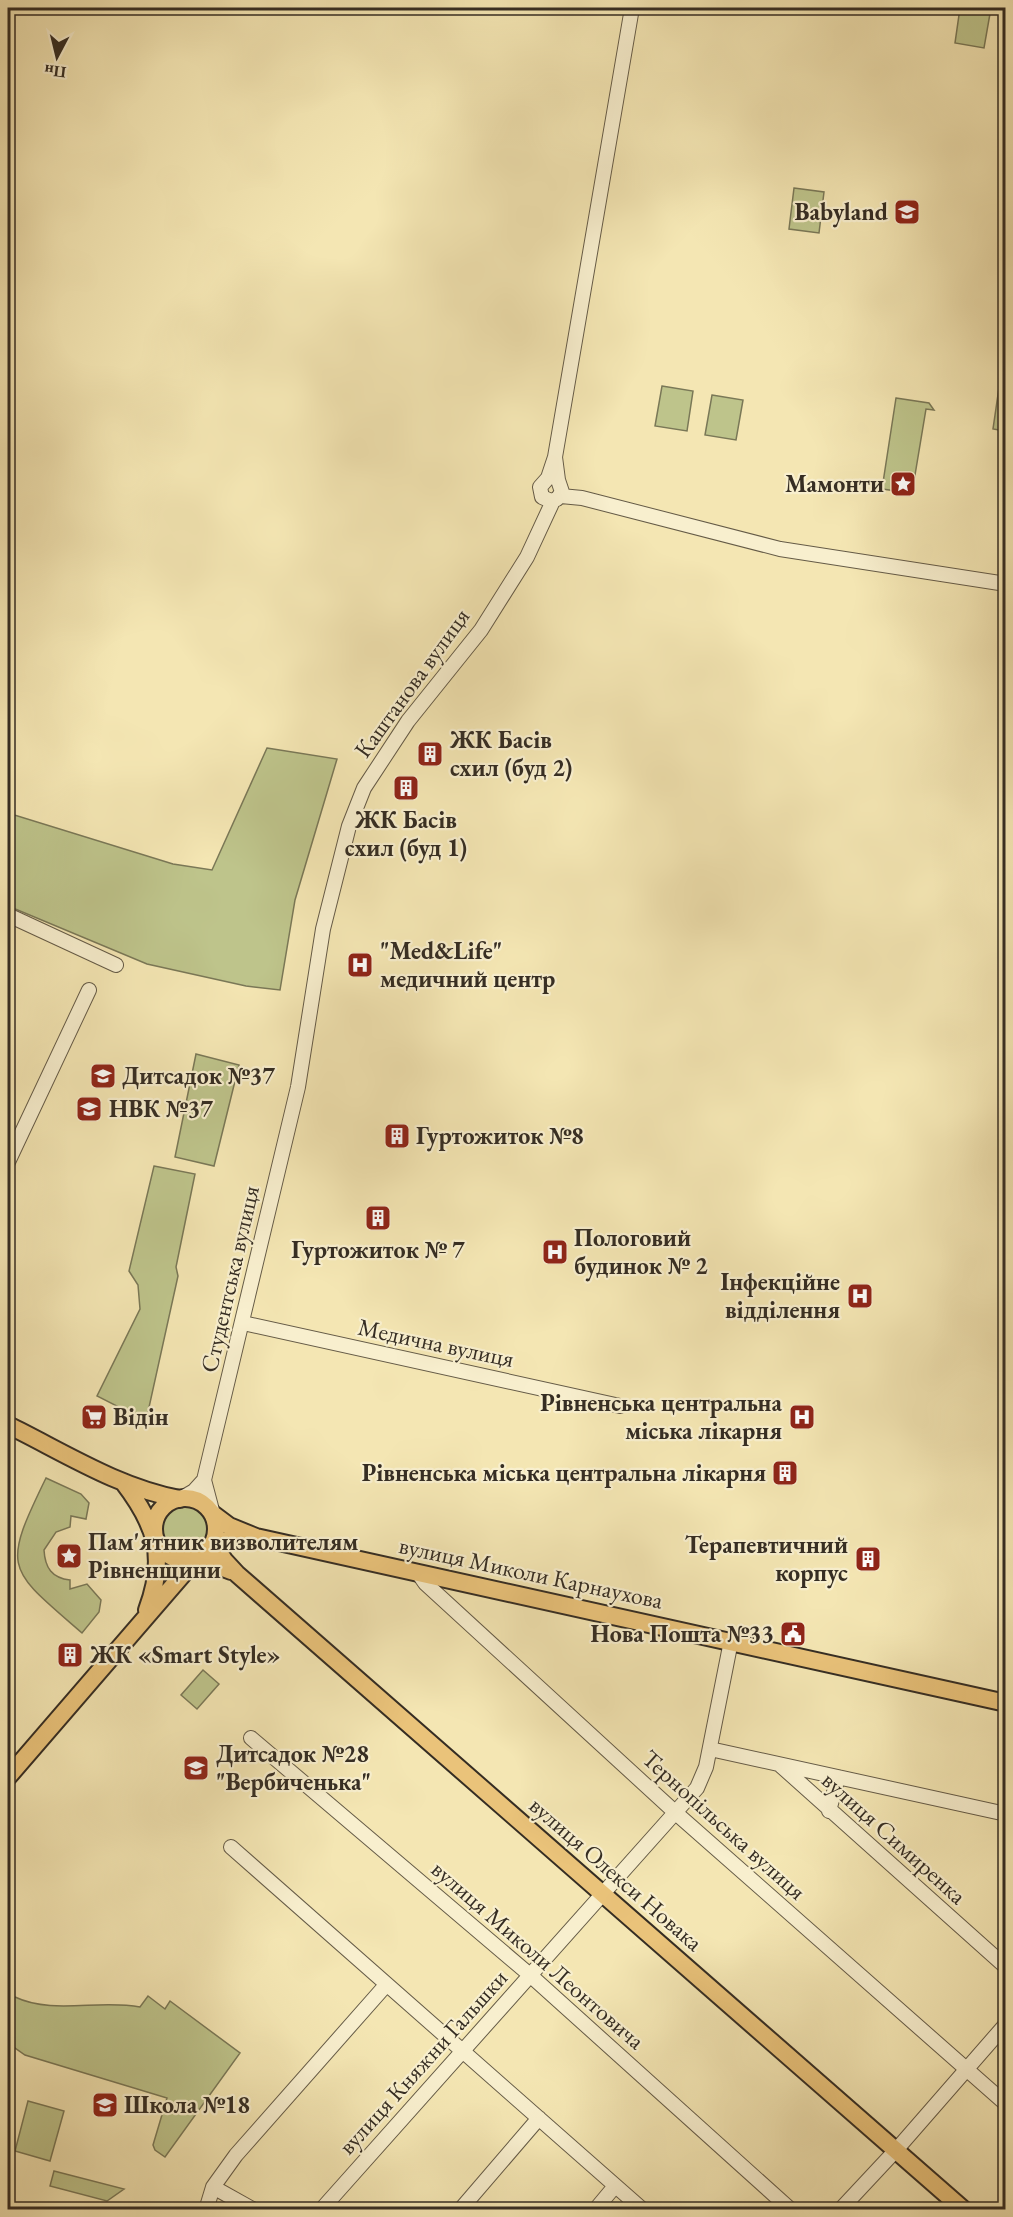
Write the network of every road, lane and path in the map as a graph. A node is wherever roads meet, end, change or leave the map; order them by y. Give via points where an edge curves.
1 (632, 8) edge
2 (554, 490) junction
3 (1005, 584) edge
4 (8, 915) edge
5 (116, 965) dead end
6 (89, 990) dead end
7 (298, 1087) joint
8 (8, 1162) edge
9 (243, 1323) junction
10 (620, 1406) dead end
11 (8, 1425) edge
12 (204, 1480) junction
13 (122, 1481) junction
14 (180, 1498) junction
15 (213, 1514) junction
16 (155, 1535) junction
17 (256, 1537) junction
18 (213, 1542) junction
19 (197, 1558) junction
20 (418, 1573) junction
21 (237, 1574) junction
22 (144, 1619) junction
23 (731, 1641) junction
24 (1005, 1703) edge
25 (251, 1738) dead end
26 (710, 1749) junction
27 (780, 1765) junction
28 (838, 1777) junction
29 (8, 1778) edge
30 (829, 1811) junction
31 (677, 1814) junction
32 (1005, 1814) edge
33 (231, 1848) dead end
34 (603, 1895) junction
35 (1005, 1967) edge
36 (531, 1975) junction
37 (386, 1986) junction
38 (1005, 2024) edge
39 (462, 2050) junction
40 (966, 2070) junction
41 (1005, 2104) edge
42 (539, 2118) junction
43 (897, 2149) junction
44 (615, 2186) junction
45 (213, 2187) junction
46 (206, 2210) edge
47 (254, 2210) edge
48 (321, 2210) edge
49 (460, 2210) edge
50 (595, 2210) edge
51 (643, 2210) edge
52 (791, 2210) edge
53 (840, 2210) edge
54 (964, 2210) edge

1 - 2 street, Каштанова вулиця via 555,457
2 - 3 street via 780,549
2 - 7 street, Каштанова вулиця via 527,557 481,630 408,721 364,788 349,826 323,929
4 - 5 street
6 - 8 street
7 - 9 street, Студентська вулиця
9 - 10 street, Медична вулиця
9 - 12 street, Студентська вулиця
11 - 13 main road
12 - 14 street
12 - 15 street
13 - 14 main road via 152,1494
13 - 16 main road via 141,1505
14 - 15 main road via 195,1500
14 - 16 main road via 157,1516
15 - 17 main road, вулиця Миколи Карнаухова via 229,1526
15 - 18 main road
16 - 19 main road via 170,1556
16 - 22 main road via 157,1570
17 - 18 main road, вулиця Миколи Карнаухова
17 - 20 main road, вулиця Миколи Карнаухова
18 - 19 main road
18 - 21 main road, вулиця Олекси Новака
19 - 21 main road, вулиця Олекси Новака
19 - 22 main road
20 - 23 main road, вулиця Миколи Карнаухова
20 - 31 street, Тернопільська вулиця
21 - 34 main road, вулиця Олекси Новака
22 - 29 main road
23 - 24 main road, вулиця Миколи Карнаухова
23 - 26 street, вулиця Княжни Гальшки
25 - 36 street, вулиця Миколи Леонтовича
26 - 27 street
26 - 31 street, вулиця Княжни Гальшки via 703,1778
27 - 28 street
27 - 30 street, вулиця Симиренка
28 - 30 street
28 - 32 street
30 - 35 street, вулиця Симиренка
31 - 34 street, вулиця Княжни Гальшки
31 - 40 street, Тернопільська вулиця
33 - 37 street
34 - 36 street, вулиця Княжни Гальшки
34 - 43 main road, вулиця Олекси Новака
36 - 39 street, вулиця Княжни Гальшки
36 - 52 street, вулиця Миколи Леонтовича
37 - 39 street
37 - 45 street via 236,2155
38 - 40 street
39 - 42 street
39 - 48 street, вулиця Княжни Гальшки
40 - 41 street, Тернопільська вулиця
40 - 43 street
42 - 44 street
42 - 49 street
43 - 53 street
43 - 54 main road, вулиця Олекси Новака
44 - 50 street
44 - 51 street
45 - 46 street
45 - 47 street

